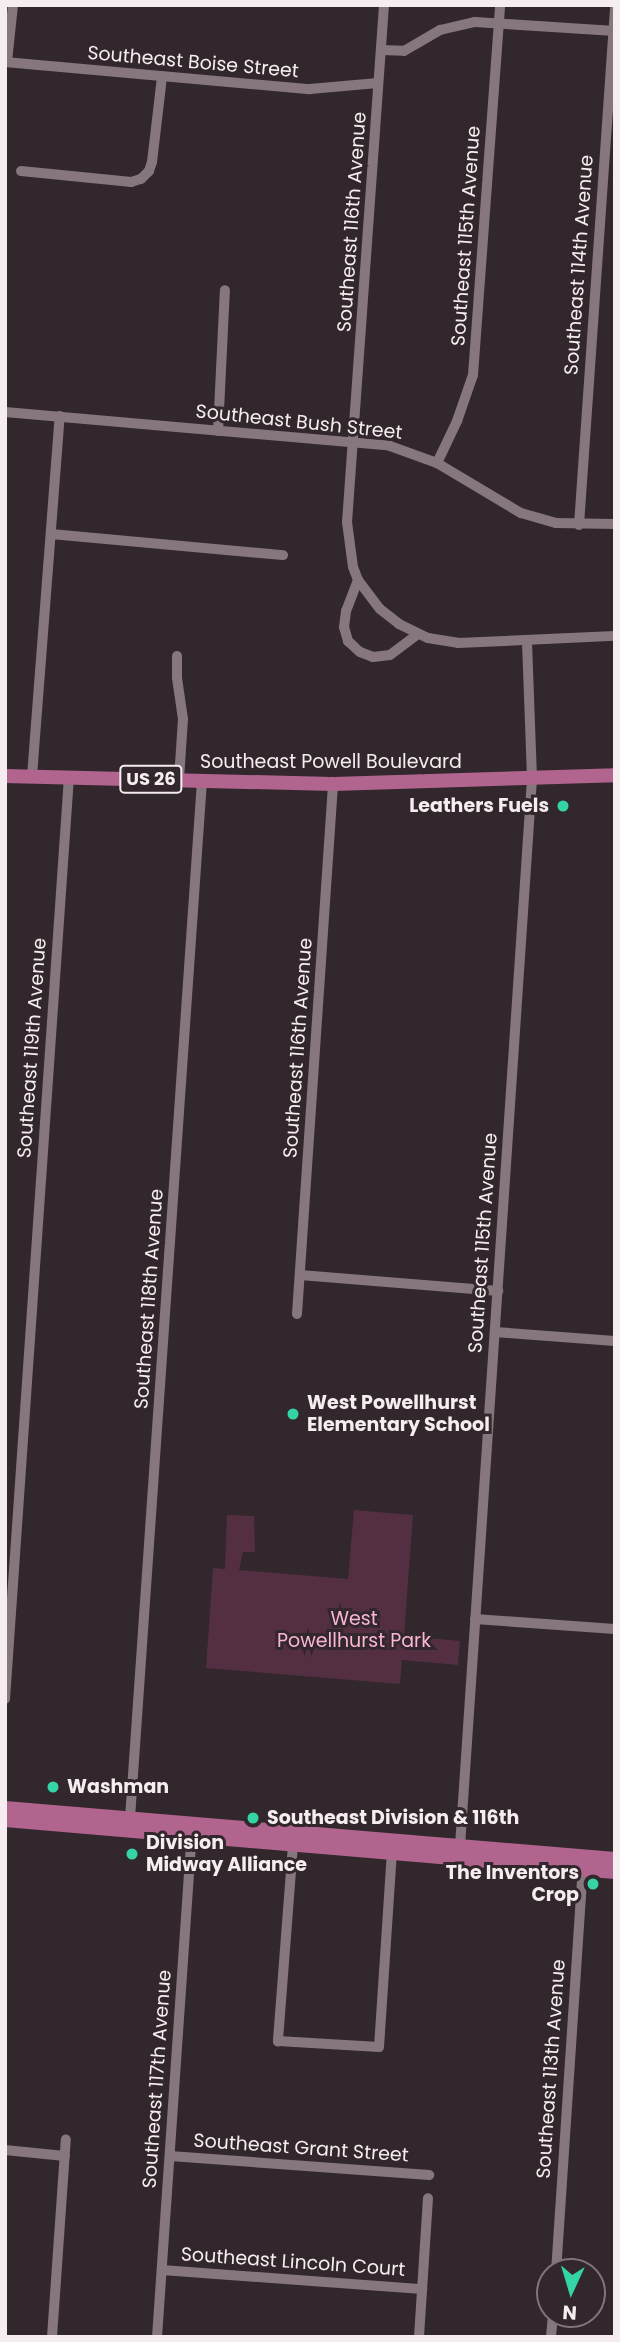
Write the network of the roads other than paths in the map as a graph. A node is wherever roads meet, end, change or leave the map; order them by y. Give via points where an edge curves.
1 (13, 5) edge
2 (384, 5) edge
3 (500, 5) edge
4 (615, 9) edge
5 (499, 23) junction
6 (614, 31) edge
7 (381, 50) junction
8 (6, 62) edge
9 (162, 77) junction
10 (378, 83) junction
11 (20, 171) dead end
12 (225, 289) dead end
13 (5, 412) edge
14 (60, 416) junction
15 (218, 431) junction
16 (354, 442) junction
17 (437, 463) junction
18 (579, 524) junction
19 (615, 524) edge
20 (51, 534) junction
21 (283, 555) dead end
22 (358, 580) junction
23 (418, 634) junction
24 (615, 636) edge
25 (527, 642) junction
26 (177, 656) dead end
27 (615, 775) edge
28 (5, 776) edge
29 (32, 776) junction
30 (69, 777) junction
31 (532, 778) junction
32 (179, 780) junction
33 (202, 782) junction
34 (333, 784) junction
35 (300, 1275) junction
36 (498, 1291) junction
37 (297, 1314) dead end
38 (495, 1332) junction
39 (615, 1341) edge
40 (10, 1571) edge
41 (475, 1619) junction
42 (615, 1629) edge
43 (5, 1699) edge
44 (5, 1808) edge
45 (77, 1814) junction
46 (130, 1818) junction
47 (5, 1820) edge
48 (30, 1822) junction
49 (192, 1830) junction
50 (293, 1845) junction
51 (460, 1846) junction
52 (392, 1853) junction
53 (615, 1859) edge
54 (583, 1869) junction
55 (615, 1872) edge
56 (66, 2139) dead end
57 (5, 2150) edge
58 (170, 2156) junction
59 (65, 2157) junction
60 (429, 2175) dead end
61 (428, 2198) dead end
62 (557, 2258) edge
63 (162, 2270) junction
64 (422, 2289) junction
65 (52, 2337) edge
66 (157, 2337) edge
67 (419, 2337) edge

1 - 8 street
2 - 7 street, Southeast 116th Avenue
3 - 5 street, Southeast 115th Avenue
4 - 6 street, Southeast 114th Avenue
5 - 6 street
5 - 7 street via 461,24 433,33 404,51
5 - 17 street, Southeast 115th Avenue via 473,375
6 - 18 street, Southeast 114th Avenue
7 - 10 street, Southeast 116th Avenue
8 - 9 street, Southeast Boise Street
9 - 10 street, Southeast Boise Street via 310,89
9 - 11 street via 152,162 141,179 131,182
10 - 16 street, Southeast 116th Avenue
12 - 15 street
13 - 14 street, Southeast Bush Street
14 - 15 street, Southeast Bush Street
14 - 20 street
15 - 16 street, Southeast Bush Street
16 - 17 street, Southeast Bush Street via 401,449
16 - 22 street, Southeast 116th Avenue via 348,543
17 - 18 street, Southeast Bush Street via 512,510
18 - 19 street, Southeast Bush Street
20 - 21 street
20 - 29 street
22 - 23 street via 380,609
22 - 23 street via 344,627 348,641 360,652 373,657 390,655
23 - 25 street via 448,642
24 - 25 street
25 - 31 street, Southeast 115th Avenue
26 - 32 street via 183,719
27 - 31 main road, Southeast Powell Boulevard / US 26
28 - 29 main road, Southeast Powell Boulevard / US 26
29 - 30 main road, Southeast Powell Boulevard / US 26
30 - 32 main road, Southeast Powell Boulevard / US 26
30 - 40 street, Southeast 119th Avenue
31 - 34 main road, Southeast Powell Boulevard / US 26
31 - 36 street, Southeast 115th Avenue
32 - 33 main road, Southeast Powell Boulevard / US 26
33 - 34 main road, Southeast Powell Boulevard / US 26
33 - 46 street, Southeast 118th Avenue
34 - 35 street, Southeast 116th Avenue
35 - 36 street
35 - 37 street, Southeast 116th Avenue
36 - 38 street, Southeast 115th Avenue
38 - 39 street
38 - 41 street, Southeast 115th Avenue
40 - 43 street, Southeast 119th Avenue
41 - 42 street
41 - 51 street, Southeast 115th Avenue
44 - 45 main road
45 - 46 main road
45 - 48 main road via 39,1816
46 - 49 main road
47 - 48 main road
48 - 49 main road
49 - 50 main road
49 - 51 main road
49 - 58 street, Southeast 117th Avenue
50 - 52 main road
50 - 52 street via 278,2041 379,2047
51 - 53 main road
52 - 54 main road
54 - 55 main road
54 - 62 street, Southeast 113th Avenue
56 - 59 street
57 - 59 street
58 - 60 street, Southeast Grant Street
58 - 63 street, Southeast 117th Avenue
59 - 65 street
61 - 64 street
63 - 64 street, Southeast Lincoln Court
63 - 66 street, Southeast 117th Avenue
64 - 67 street

